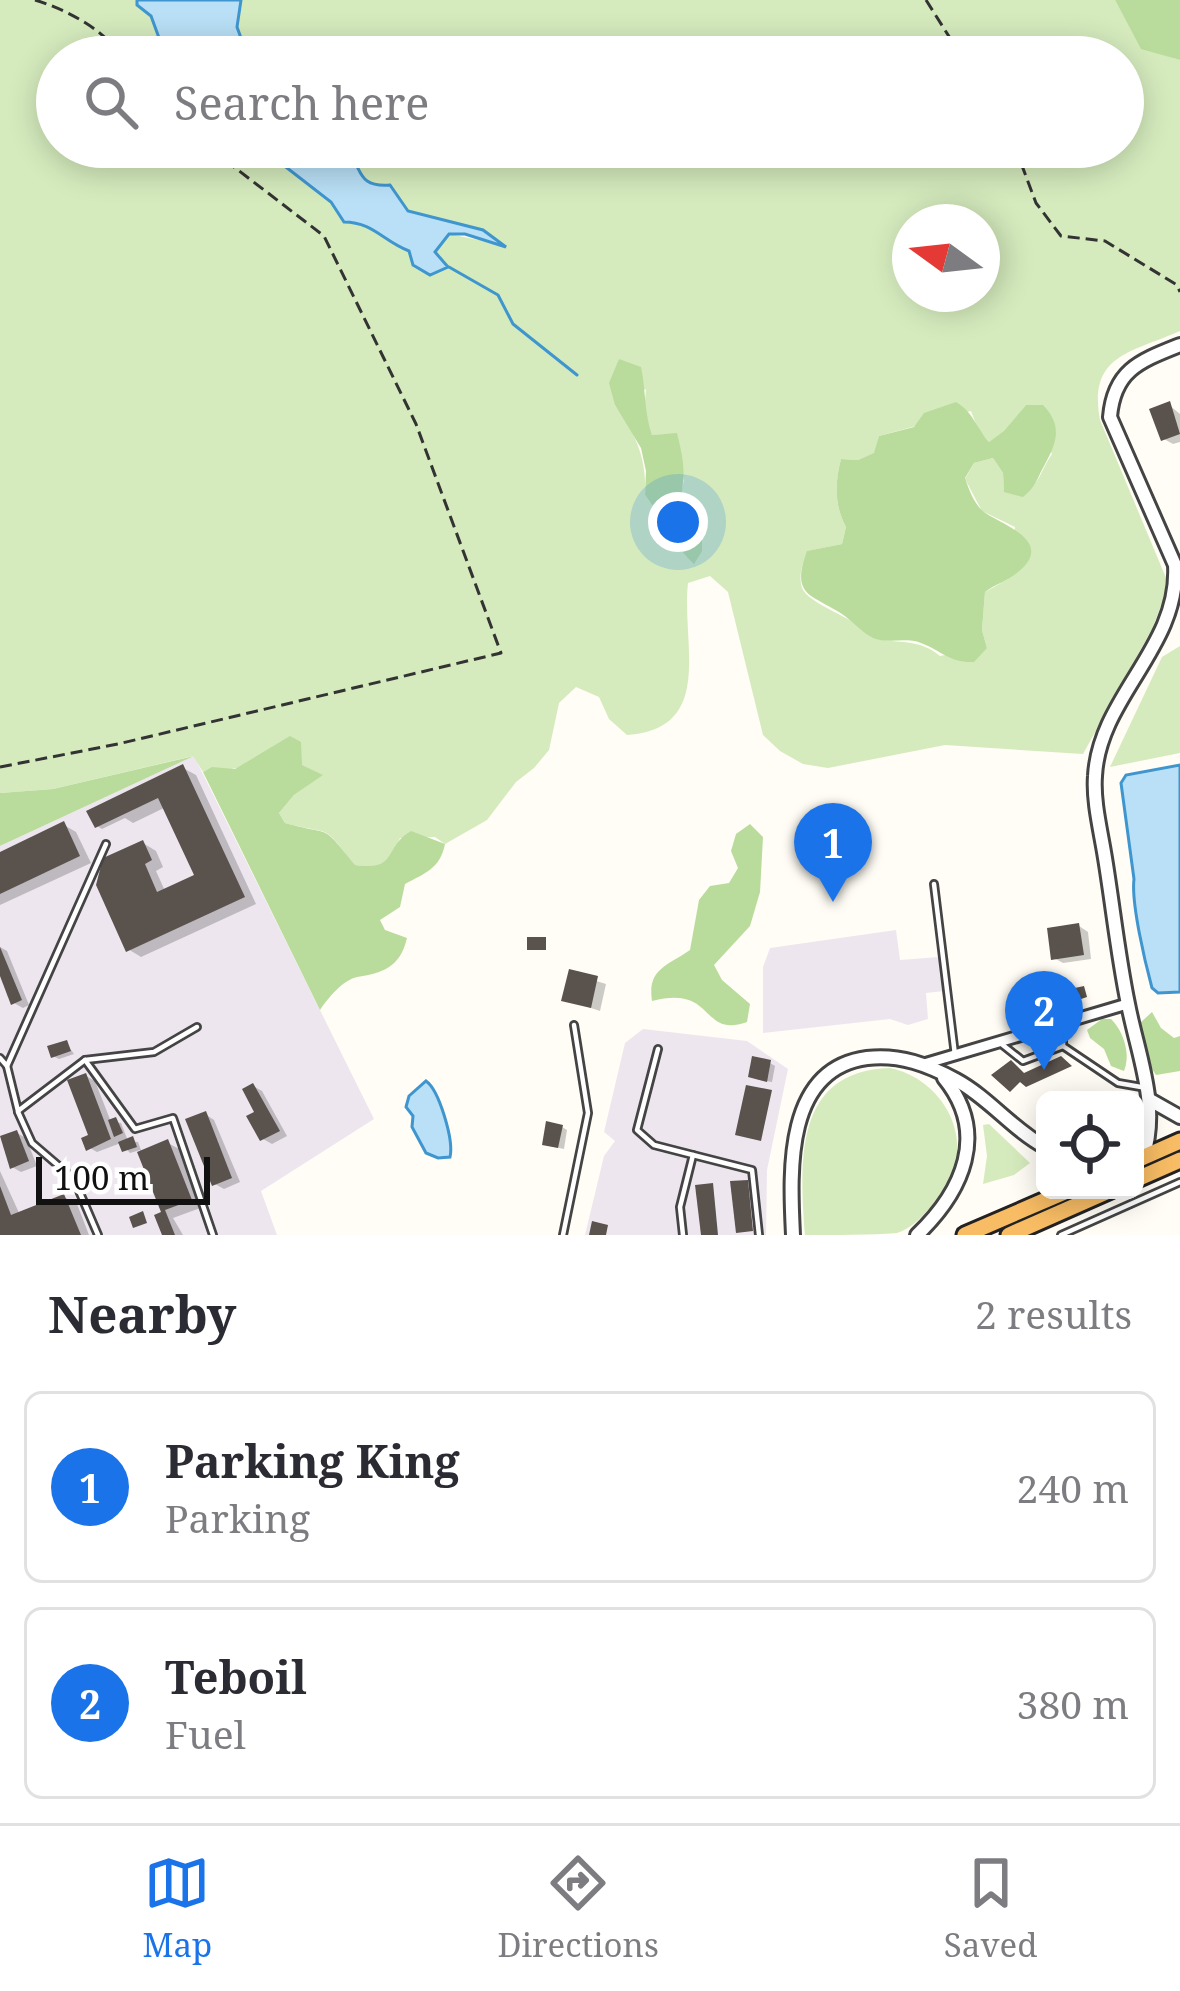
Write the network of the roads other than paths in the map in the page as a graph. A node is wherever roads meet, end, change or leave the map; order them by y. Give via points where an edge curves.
1 (1180, 345) edge
2 (1180, 590) edge
3 (106, 844) dead end
4 (934, 884) dead end
5 (1127, 1004) junction
6 (1063, 1023) junction
7 (574, 1025) dead end
8 (197, 1027) dead end
9 (998, 1042) junction
10 (1063, 1046) junction
11 (658, 1049) dead end
12 (955, 1054) junction
13 (0, 1058) edge
14 (85, 1060) junction
15 (7, 1066) junction
16 (929, 1066) junction
17 (1149, 1093) junction
18 (17, 1111) junction
19 (1180, 1117) edge
20 (1036, 1140) edge
21 (1180, 1142) edge
22 (1144, 1147) edge
23 (693, 1155) junction
24 (1144, 1157) edge
25 (1180, 1160) edge
26 (1144, 1176) edge
27 (1180, 1182) edge
28 (1048, 1199) edge
29 (1094, 1199) edge
30 (1036, 1229) edge
31 (98, 1235) edge
32 (213, 1235) edge
33 (562, 1235) edge
34 (683, 1235) edge
35 (759, 1235) edge
36 (793, 1235) edge
37 (917, 1235) edge
38 (964, 1235) edge
39 (1009, 1235) edge
40 (1061, 1235) edge

1 - 2 street via 1129,369 1112,391 1110,417
2 - 5 street via 1104,738 1095,776
3 - 15 lane
4 - 12 lane
5 - 6 street
5 - 17 street
6 - 9 street
6 - 10 lane
7 - 33 lane via 588,1113
8 - 14 lane via 154,1052
9 - 10 lane via 1023,1061
9 - 12 street
10 - 17 lane via 1118,1083
11 - 23 lane via 638,1130 654,1145
12 - 16 street
13 - 15 lane
14 - 18 lane
14 - 32 lane via 135,1130 173,1118
15 - 18 lane
16 - 20 street
16 - 36 street via 860,1059 811,1091 793,1148
16 - 37 street via 958,1098 968,1154 949,1201
17 - 19 street
17 - 22 street
18 - 31 lane via 32,1143 74,1179
21 - 24 highway
23 - 34 lane via 680,1207
23 - 35 lane via 752,1171
25 - 26 highway
27 - 40 lane
28 - 38 highway
29 - 30 highway
30 - 39 highway

